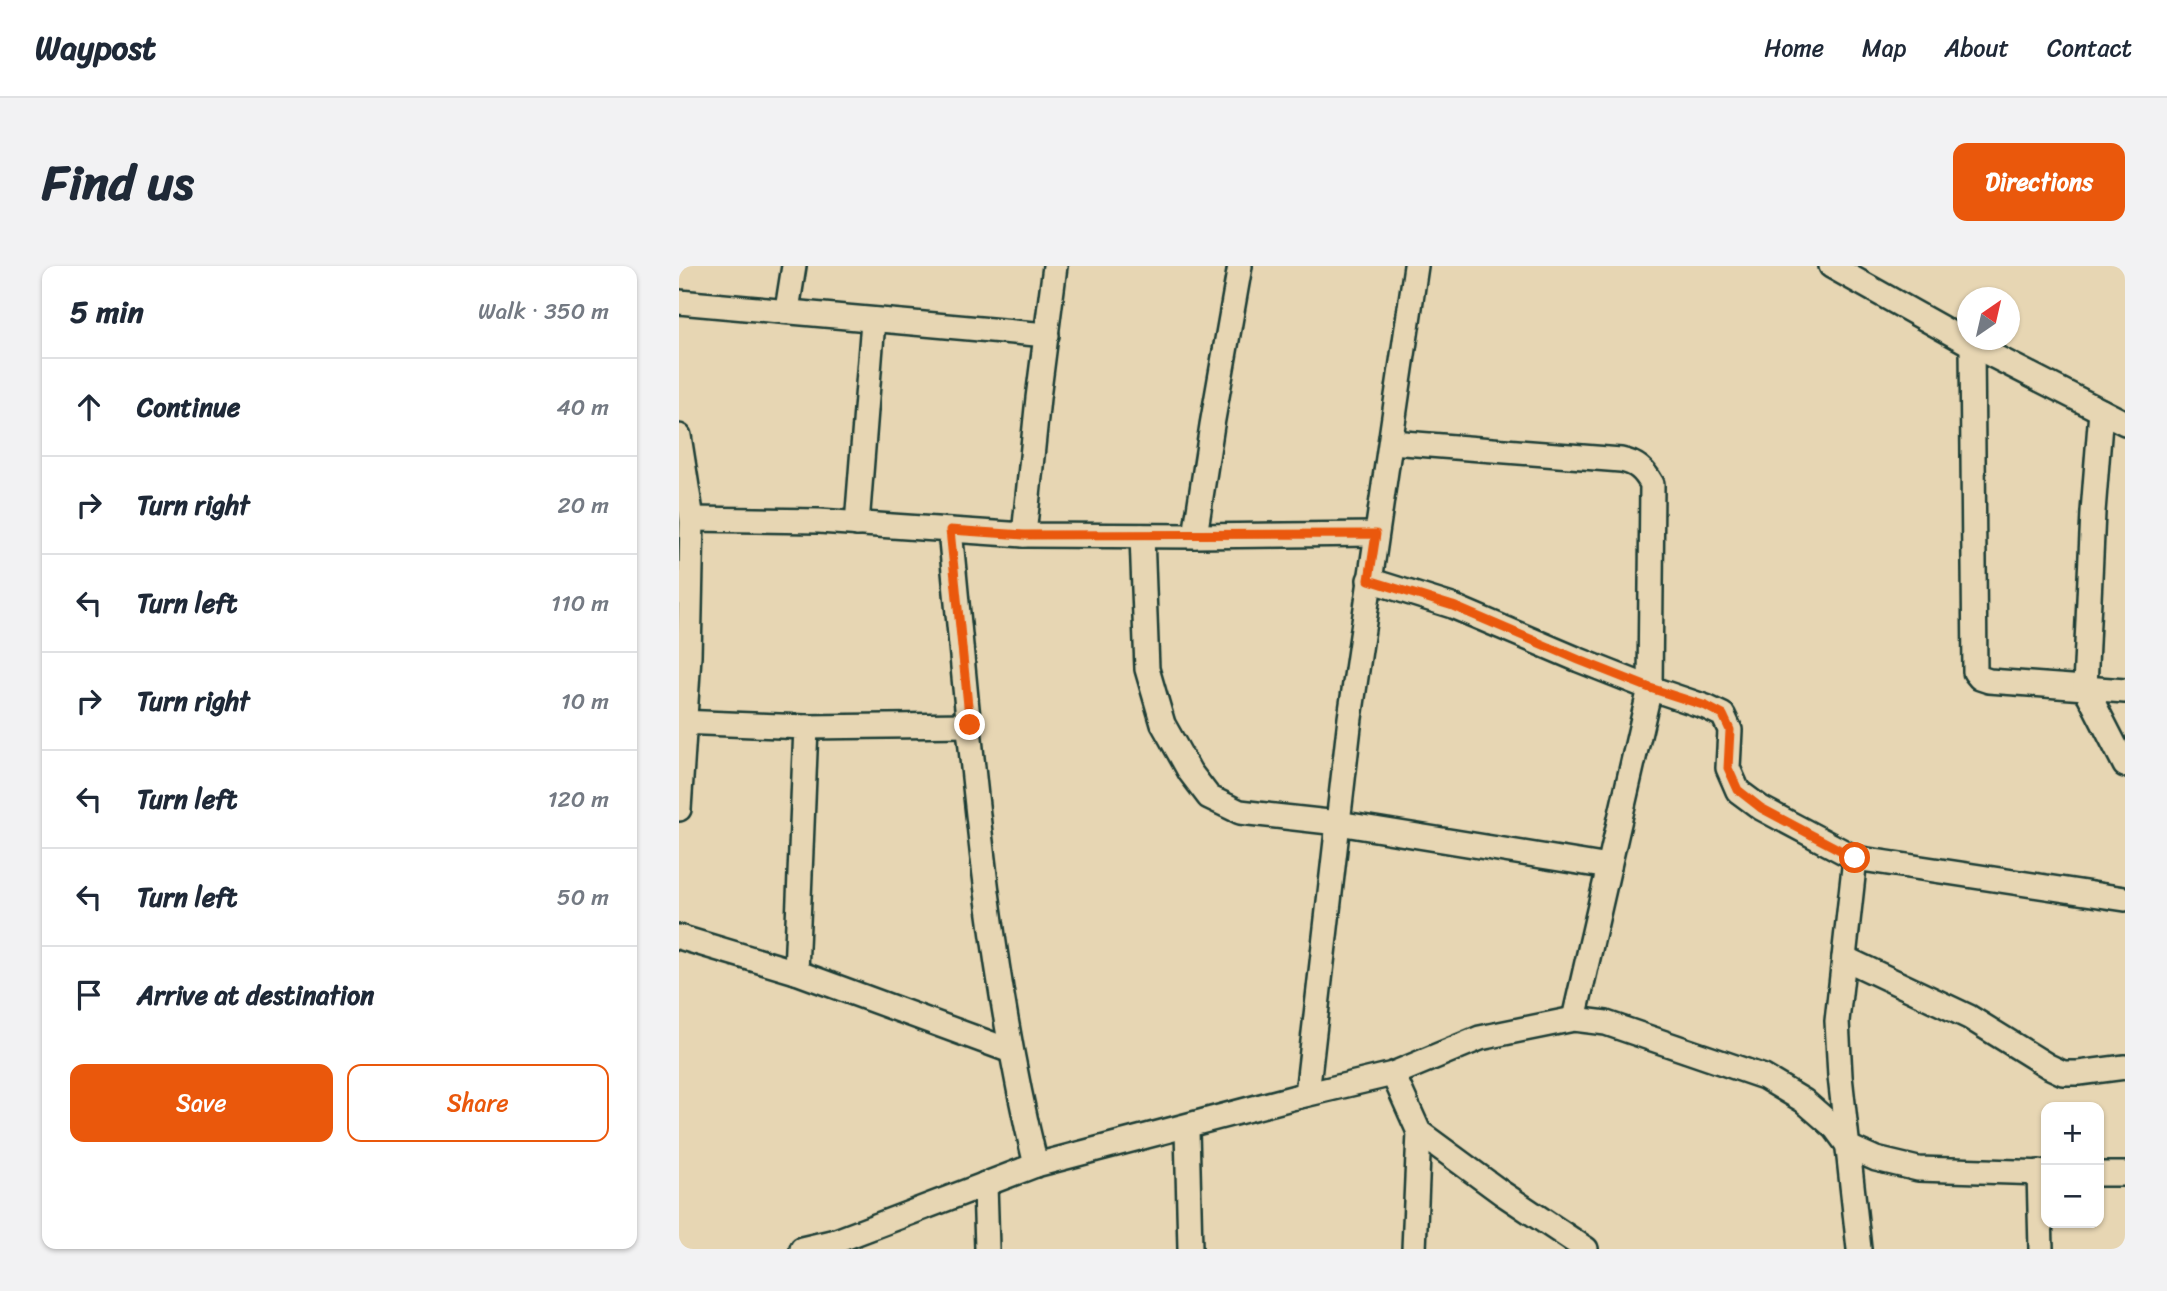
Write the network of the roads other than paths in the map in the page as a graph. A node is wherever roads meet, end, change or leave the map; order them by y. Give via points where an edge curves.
1 (794, 266) edge
2 (1055, 266) edge
3 (1240, 266) edge
4 (1416, 266) edge
5 (1831, 266) edge
6 (679, 302) edge
7 (787, 310) junction
8 (873, 321) junction
9 (1047, 335) junction
10 (1957, 337) edge
11 (1972, 350) edge
12 (1982, 350) edge
13 (2101, 411) junction
14 (2125, 423) edge
15 (679, 436) edge
16 (1391, 442) junction
17 (692, 519) junction
18 (857, 524) junction
19 (950, 530) junction
20 (1376, 534) junction
21 (1024, 535) junction
22 (1142, 536) junction
23 (1195, 536) junction
24 (1369, 580) junction
25 (2085, 687) junction
26 (1650, 688) junction
27 (2125, 691) edge
28 (682, 722) edge
29 (970, 725) junction
30 (806, 727) junction
31 (2125, 765) edge
32 (679, 809) edge
33 (1338, 822) junction
34 (1855, 858) junction
35 (1609, 867) junction
36 (2125, 899) edge
37 (679, 937) edge
38 (1844, 958) junction
39 (796, 972) junction
40 (1574, 1019) junction
41 (1011, 1051) junction
42 (2125, 1067) edge
43 (1393, 1074) junction
44 (1307, 1094) junction
45 (1187, 1130) junction
46 (1419, 1132) junction
47 (1849, 1147) junction
48 (1036, 1165) junction
49 (2041, 1172) edge
50 (2104, 1174) edge
51 (2125, 1174) edge
52 (985, 1184) junction
53 (2042, 1228) edge
54 (802, 1249) edge
55 (987, 1249) edge
56 (1190, 1249) edge
57 (1414, 1249) edge
58 (1586, 1249) edge
59 (1859, 1249) edge
60 (2041, 1249) edge

1 - 7 street
2 - 9 street
3 - 23 street
4 - 16 street
5 - 10 street
6 - 7 street
7 - 8 street
8 - 9 street
8 - 18 street
9 - 21 street
11 - 25 street via 1975,672 1989,681
12 - 13 street
13 - 14 street
13 - 25 street
15 - 17 street
16 - 20 street
16 - 26 street via 1621,460 1645,471 1652,484
17 - 18 street
17 - 28 street via 689,656
18 - 19 street
19 - 21 street
19 - 29 street
20 - 23 street
20 - 24 street
21 - 22 street
22 - 23 street
22 - 33 street via 1147,669 1163,724 1190,772 1209,797 1240,812
24 - 26 street via 1453,606
24 - 33 street
25 - 27 street
25 - 31 street
26 - 34 street via 1723,715 1730,730 1728,768 1738,790 1761,808
26 - 35 street
28 - 30 street
28 - 32 street
29 - 30 street
29 - 41 street via 988,908
30 - 39 street
33 - 35 street
33 - 44 street
34 - 36 street
34 - 38 street
35 - 40 street
37 - 39 street
38 - 42 street via 1969,1017 2063,1073
38 - 47 street via 1837,1021
39 - 41 street
40 - 43 street via 1480,1038
40 - 47 street via 1605,1023 1764,1077 1804,1101
41 - 48 street
43 - 44 street
43 - 46 street
44 - 45 street
44 - 48 street
45 - 48 street
45 - 56 street
46 - 57 street
46 - 58 street
47 - 49 street via 1918,1169
47 - 59 street
48 - 52 street
50 - 51 street
52 - 54 street via 836,1241
52 - 55 street
53 - 60 street

